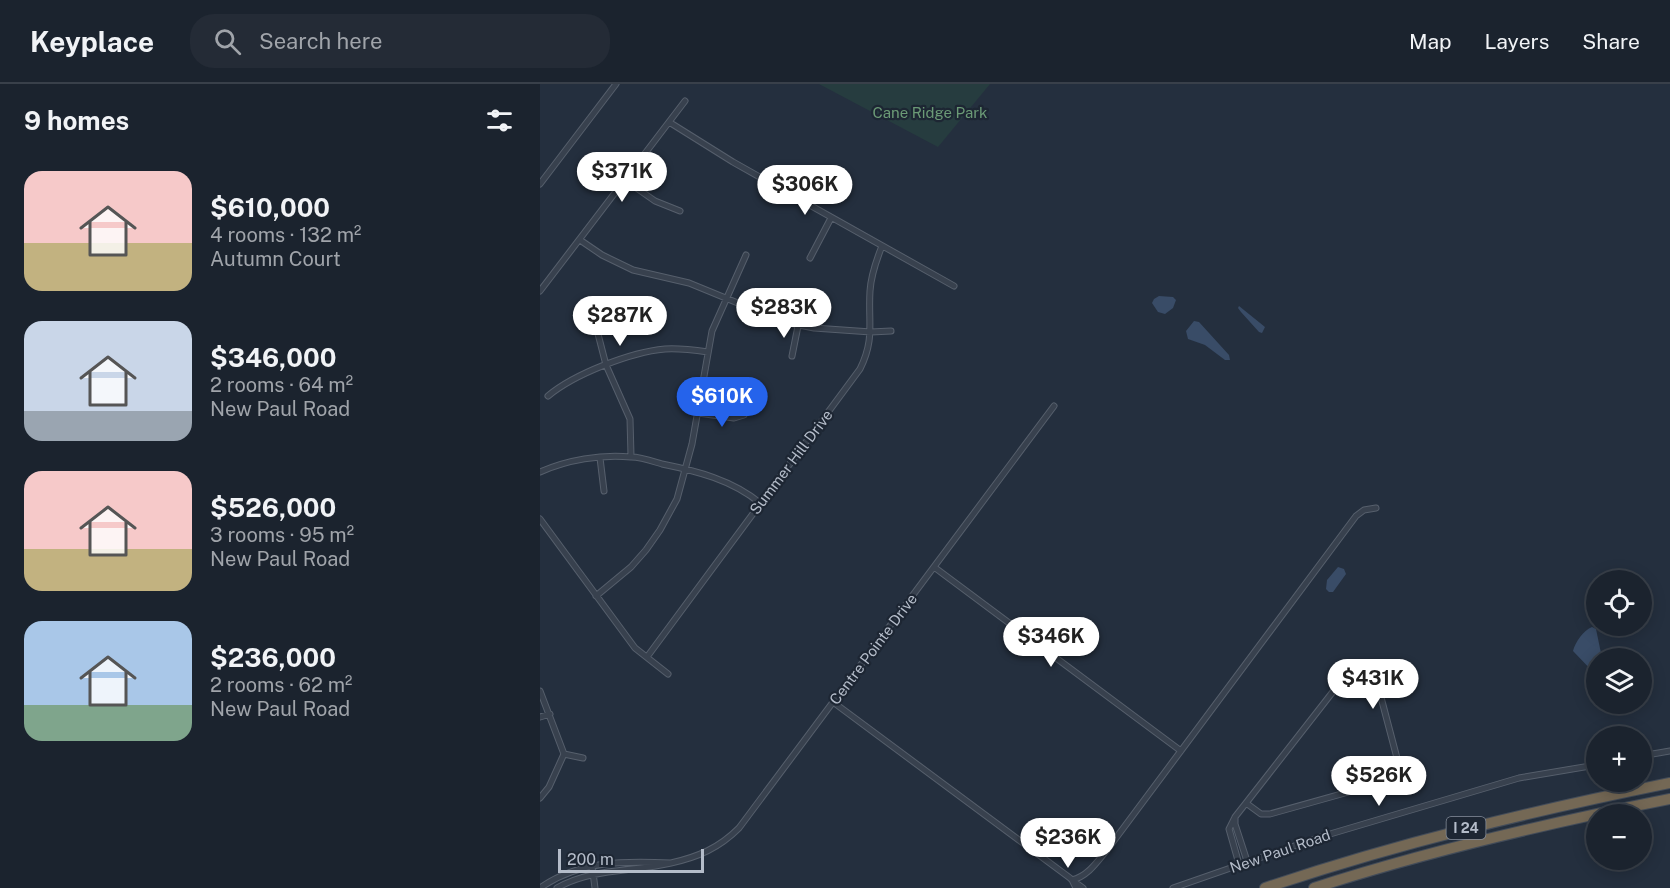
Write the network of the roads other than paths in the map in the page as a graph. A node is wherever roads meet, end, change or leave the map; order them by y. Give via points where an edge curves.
1 (616, 84) edge
2 (686, 101) dead end
3 (669, 122) junction
4 (625, 180) junction
5 (540, 184) edge
6 (680, 211) dead end
7 (831, 218) junction
8 (580, 240) junction
9 (882, 246) junction
10 (746, 255) dead end
11 (810, 258) dead end
12 (954, 286) dead end
13 (540, 291) edge
14 (726, 298) junction
15 (798, 326) junction
16 (891, 331) dead end
17 (871, 332) junction
18 (598, 334) dead end
19 (708, 352) junction
20 (792, 356) dead end
21 (606, 365) junction
22 (548, 396) dead end
23 (1054, 406) dead end
24 (698, 413) junction
25 (744, 415) dead end
26 (631, 456) junction
27 (600, 458) junction
28 (685, 469) junction
29 (540, 472) edge
30 (604, 491) dead end
31 (760, 504) junction
32 (1376, 508) dead end
33 (540, 519) edge
34 (934, 567) junction
35 (596, 596) junction
36 (646, 657) junction
37 (668, 674) dead end
38 (540, 691) edge
39 (834, 702) junction
40 (550, 714) junction
41 (540, 717) edge
42 (1181, 751) junction
43 (1670, 751) edge
44 (564, 754) junction
45 (1652, 754) edge
46 (583, 758) dead end
47 (1586, 766) edge
48 (1670, 783) edge
49 (540, 798) edge
50 (1670, 799) edge
51 (1246, 803) junction
52 (1235, 817) junction
53 (1240, 841) junction
54 (1233, 844) junction
55 (1247, 861) junction
56 (671, 863) junction
57 (1239, 864) junction
58 (592, 865) junction
59 (594, 874) junction
60 (1072, 880) junction
61 (540, 888) edge
62 (557, 888) edge
63 (595, 888) edge
64 (1076, 888) edge
65 (1083, 888) edge
66 (1173, 888) edge
67 (1265, 888) edge
68 (1314, 888) edge

1 - 5 street
2 - 3 street
3 - 4 street
3 - 7 street
4 - 6 street via 655,201
4 - 8 street
7 - 9 street
7 - 11 street
8 - 13 street
8 - 14 street via 633,270 689,282
9 - 12 street
9 - 17 street, Summer Hill Drive via 872,274
10 - 14 street
14 - 15 street
14 - 19 street
15 - 17 street
15 - 20 street
16 - 17 street
17 - 31 street, Summer Hill Drive via 860,369
18 - 21 street
19 - 21 street via 664,349
19 - 24 street
21 - 22 street
21 - 26 street via 630,419
23 - 34 street, Centre Pointe Drive
24 - 25 street via 734,418
24 - 28 street
26 - 27 street
26 - 28 street
27 - 29 street via 564,463
27 - 30 street
28 - 31 street via 733,485
28 - 35 street via 677,499 660,530 631,567
31 - 36 street, Summer Hill Drive
32 - 42 street via 1356,516
33 - 35 street
34 - 39 street, Centre Pointe Drive
34 - 42 street
35 - 36 street
36 - 37 street
38 - 40 street
39 - 56 street, Centre Pointe Drive via 739,828 705,853
39 - 60 street
40 - 41 street
40 - 44 street
42 - 60 street via 1107,850 1085,874
43 - 45 street
44 - 46 street
44 - 49 street
47 - 55 street, New Paul Road via 1528,775
48 - 67 highway, I 24 via 1495,820
50 - 68 highway, I 24 via 1471,842
51 - 51 street via 1353,666 1377,685 1402,777 1270,814 1261,814
51 - 52 street
52 - 53 street
52 - 54 street via 1229,829
53 - 54 street
53 - 55 street
54 - 57 street
55 - 57 street, New Paul Road
56 - 58 street, Centre Pointe Drive
56 - 59 street, Centre Pointe Drive
57 - 66 street, New Paul Road
58 - 59 street
58 - 61 street, Centre Pointe Drive via 566,873
59 - 62 street, Centre Pointe Drive
59 - 63 street
60 - 64 street
60 - 65 street

